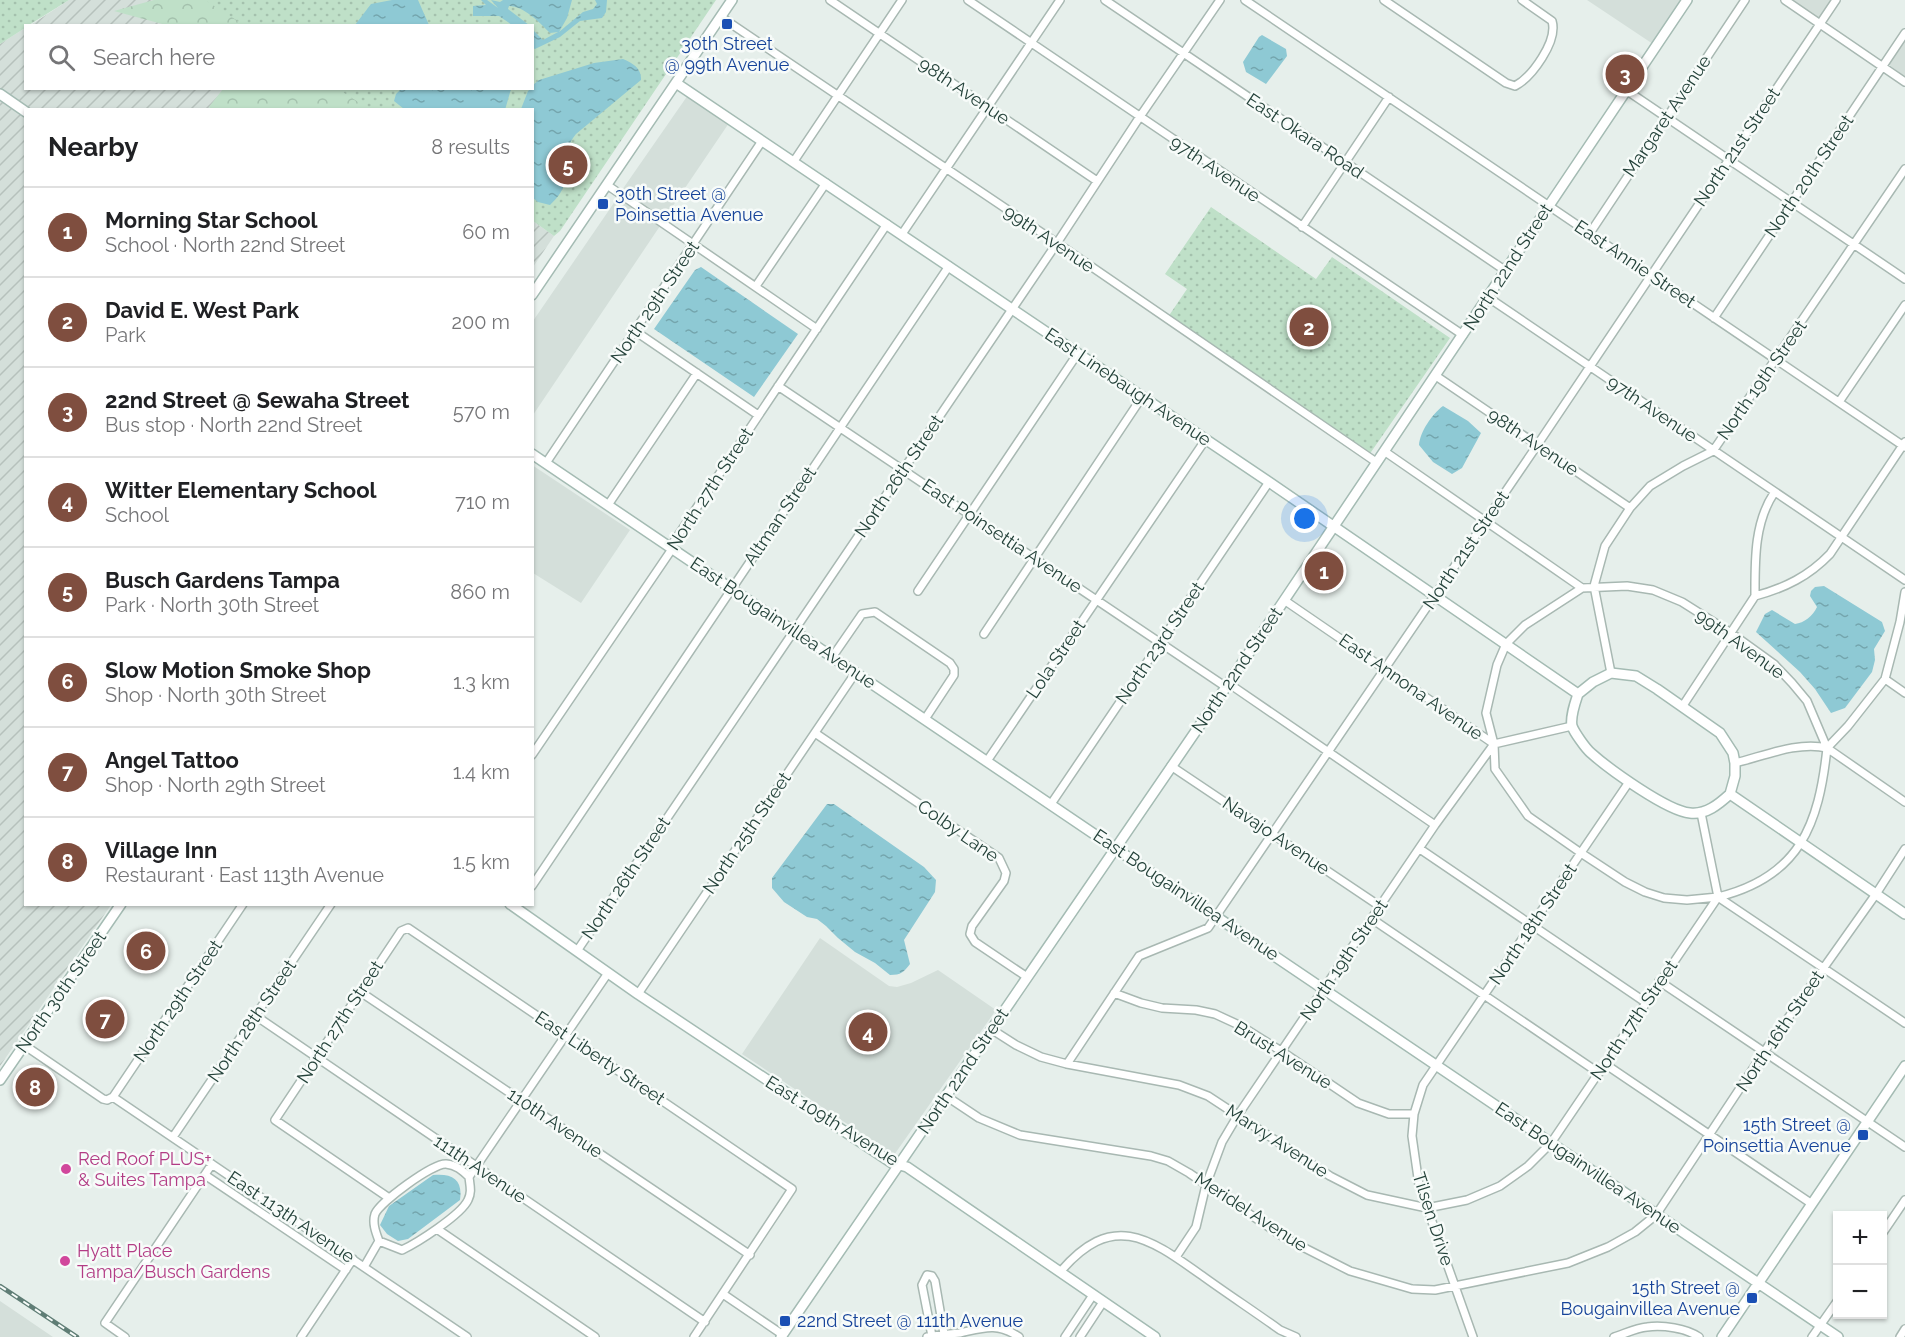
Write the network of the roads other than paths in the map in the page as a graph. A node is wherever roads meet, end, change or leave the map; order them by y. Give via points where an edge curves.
1 (732, 0) edge
2 (830, 0) edge
3 (902, 0) edge
4 (968, 0) edge
5 (1060, 0) edge
6 (1105, 0) edge
7 (1220, 0) edge
8 (1245, 0) edge
9 (1384, 0) edge
10 (1522, 0) edge
11 (1687, 0) edge
12 (1745, 0) edge
13 (1785, 0) edge
14 (1836, 0) edge
15 (721, 17) junction
16 (1819, 24) junction
17 (1905, 33) edge
18 (880, 34) junction
19 (1031, 43) junction
20 (1184, 54) junction
21 (1882, 66) junction
22 (1905, 82) edge
23 (676, 83) junction
24 (1626, 90) junction
25 (0, 94) edge
26 (838, 96) junction
27 (1389, 98) junction
28 (988, 107) junction
29 (24, 111) edge
30 (1666, 117) junction
31 (1139, 118) junction
32 (762, 141) junction
33 (1729, 159) junction
34 (794, 161) junction
35 (1345, 162) junction
36 (1905, 169) edge
37 (947, 170) junction
38 (1097, 181) junction
39 (826, 183) junction
40 (607, 185) junction
41 (1792, 202) junction
42 (1549, 206) junction
43 (887, 224) junction
44 (1302, 228) junction
45 (1590, 233) junction
46 (902, 234) junction
47 (1058, 243) junction
48 (694, 244) junction
49 (1855, 244) junction
50 (949, 266) junction
51 (1506, 271) junction
52 (1650, 274) junction
53 (1905, 279) edge
54 (756, 286) junction
55 (534, 292) edge
56 (1489, 298) junction
57 (1905, 305) edge
58 (1012, 309) junction
59 (1714, 318) junction
60 (817, 328) junction
61 (635, 331) junction
62 (1463, 335) junction
63 (1078, 353) junction
64 (1777, 360) junction
65 (1589, 366) junction
66 (697, 373) junction
67 (1436, 376) junction
68 (778, 386) junction
69 (1142, 396) junction
70 (1839, 402) junction
71 (758, 415) junction
72 (840, 427) junction
73 (1206, 439) junction
74 (1538, 444) junction
75 (1904, 445) edge
76 (1384, 451) junction
77 (1713, 451) junction
78 (534, 455) edge
79 (1376, 462) junction
80 (546, 463) junction
81 (903, 470) junction
82 (1269, 482) junction
83 (1774, 493) junction
84 (608, 505) junction
85 (1630, 508) junction
86 (969, 513) junction
87 (1485, 521) junction
88 (1333, 526) junction
89 (1841, 537) junction
90 (672, 549) junction
91 (1034, 557) junction
92 (1905, 580) edge
93 (1594, 586) junction
94 (1582, 588) junction
95 (732, 589) junction
96 (918, 591) dead end
97 (1905, 592) edge
98 (1435, 596) junction
99 (1755, 596) junction
100 (1096, 599) junction
101 (1284, 600) junction
102 (794, 630) junction
103 (1731, 633) junction
104 (984, 634) dead end
105 (1160, 642) junction
106 (1506, 644) junction
107 (833, 656) junction
108 (1385, 668) junction
109 (856, 672) junction
110 (1611, 673) junction
111 (1885, 679) junction
112 (1227, 685) junction
113 (1905, 693) edge
114 (1578, 694) junction
115 (1682, 707) junction
116 (925, 719) junction
117 (1572, 726) junction
118 (815, 733) junction
119 (1494, 744) junction
120 (1827, 748) junction
121 (534, 752) edge
122 (1328, 752) junction
123 (987, 761) junction
124 (1735, 763) junction
125 (1171, 766) junction
126 (1629, 782) junction
127 (1730, 794) junction
128 (1905, 802) edge
129 (1051, 804) junction
130 (1701, 813) junction
131 (1435, 825) junction
132 (1271, 833) junction
133 (1801, 844) junction
134 (1116, 847) junction
135 (1420, 849) junction
136 (1905, 849) edge
137 (1581, 853) junction
138 (534, 883) edge
139 (1876, 894) junction
140 (1718, 897) junction
141 (120, 906) edge
142 (242, 906) edge
143 (330, 906) edge
144 (516, 906) edge
145 (1381, 906) junction
146 (1905, 914) edge
147 (1216, 916) junction
148 (1372, 919) junction
149 (1532, 926) junction
150 (408, 928) joint
151 (577, 951) junction
152 (1823, 968) junction
153 (608, 973) junction
154 (1027, 977) junction
155 (1659, 981) junction
156 (1324, 989) junction
157 (359, 991) junction
158 (1114, 993) junction
159 (638, 994) junction
160 (1484, 996) junction
161 (1645, 1002) junction
162 (256, 1016) junction
163 (1905, 1023) edge
164 (991, 1029) junction
165 (566, 1035) junction
166 (24, 1045) junction
167 (1281, 1051) junction
168 (1764, 1052) junction
169 (316, 1057) junction
170 (1067, 1064) junction
171 (1605, 1064) junction
172 (1905, 1065) edge
173 (1437, 1066) junction
174 (1599, 1073) junction
175 (0, 1080) edge
176 (113, 1096) junction
177 (946, 1096) junction
178 (522, 1101) junction
179 (1238, 1114) junction
180 (1414, 1114) junction
181 (1868, 1122) junction
182 (173, 1137) junction
183 (1710, 1137) junction
184 (1551, 1143) junction
185 (1905, 1147) edge
186 (212, 1164) junction
187 (477, 1166) junction
188 (899, 1166) junction
189 (205, 1175) junction
190 (470, 1177) junction
191 (1206, 1185) junction
192 (389, 1198) junction
193 (1905, 1200) edge
194 (1812, 1204) junction
195 (1427, 1208) junction
196 (1656, 1215) junction
197 (1887, 1227) edge
198 (436, 1228) junction
199 (379, 1241) junction
200 (750, 1255) junction
201 (1176, 1257) junction
202 (353, 1259) junction
203 (364, 1267) junction
204 (345, 1270) junction
205 (1060, 1272) junction
206 (1758, 1282) junction
207 (1455, 1285) junction
208 (723, 1294) junction
209 (1093, 1295) junction
210 (1103, 1302) junction
211 (1833, 1307) edge
212 (705, 1322) junction
213 (1821, 1325) junction
214 (1905, 1329) edge
215 (944, 1334) junction
216 (960, 1335) edge
217 (782, 1336) edge
218 (125, 1337) edge
219 (301, 1337) edge
220 (467, 1337) edge
221 (595, 1337) edge
222 (694, 1337) edge
223 (929, 1337) edge
224 (1019, 1337) edge
225 (1065, 1337) edge
226 (1080, 1337) edge
227 (1155, 1337) edge
228 (1296, 1337) edge
229 (1473, 1337) edge
230 (1614, 1337) edge
231 (1699, 1337) edge
232 (1722, 1337) edge
233 (1812, 1337) edge
234 (1838, 1337) edge
235 (1900, 1337) edge

1 - 15 street
2 - 18 street, 98th Avenue
3 - 18 street
4 - 19 street, 97th Avenue
5 - 19 street
6 - 20 street, East Okara Road
7 - 20 street, North 26th Street
8 - 27 street, East Annie Street
9 - 10 street via 1515,86 1524,82 1554,34 1552,21
11 - 24 street, North 22nd Street
12 - 30 street, Margaret Avenue
13 - 16 street
14 - 16 street, North 21st Street
15 - 23 street
15 - 26 street, 99th Avenue
16 - 21 street
16 - 33 street, North 21st Street
17 - 21 street, North 20th Street
18 - 26 street
18 - 28 street, 98th Avenue
19 - 28 street
19 - 31 street, 97th Avenue
20 - 31 street, North 26th Street
20 - 35 street, East Okara Road
21 - 22 street
21 - 41 street, North 20th Street
23 - 32 street, East Linebaugh Avenue
23 - 40 street
24 - 30 street
24 - 42 street, North 22nd Street
25 - 29 street
26 - 34 street
26 - 37 street, 99th Avenue
27 - 35 street
27 - 42 street, East Annie Street
28 - 37 street
28 - 38 street, 98th Avenue
30 - 33 street
30 - 45 street, Margaret Avenue
31 - 38 street, North 26th Street
31 - 44 street, 97th Avenue
32 - 34 street, East Linebaugh Avenue
32 - 48 street, North 29th Street
33 - 41 street
33 - 52 street, North 21st Street
34 - 39 street, East Linebaugh Avenue
35 - 44 street
35 - 51 street, East Okara Road
36 - 49 street, North 19th Street
37 - 46 street
37 - 47 street, 99th Avenue
38 - 47 street, North 26th Street
39 - 43 street, East Linebaugh Avenue
39 - 54 street
40 - 48 street
40 - 55 street
41 - 49 street
41 - 59 street, North 20th Street
42 - 45 street, East Annie Street
42 - 51 street, North 22nd Street
43 - 46 street, East Linebaugh Avenue
43 - 60 street, North 27th Street
44 - 62 street, 97th Avenue
45 - 52 street, East Annie Street
46 - 50 street, East Linebaugh Avenue
47 - 58 street, North 26th Street
47 - 79 street, 99th Avenue
48 - 54 street
48 - 61 street, North 29th Street
49 - 53 street
49 - 64 street, North 19th Street
50 - 58 street, East Linebaugh Avenue
50 - 72 street, Altman Street
51 - 56 street, North 22nd Street
52 - 59 street, East Annie Street
52 - 65 street, North 21st Street
54 - 60 street
56 - 62 street, North 22nd Street
56 - 65 street, 97th Avenue
57 - 70 street
58 - 63 street, East Linebaugh Avenue
58 - 81 street, North 26th Street
59 - 64 street, East Annie Street
60 - 68 street, North 27th Street
61 - 66 street
61 - 80 street, North 29th Street
62 - 67 street, North 22nd Street
63 - 69 street, East Linebaugh Avenue
63 - 86 street
64 - 70 street, East Annie Street
64 - 77 street, North 19th Street
65 - 74 street, North 21st Street
65 - 77 street, 97th Avenue
66 - 71 street
66 - 84 street
67 - 74 street, 98th Avenue
67 - 76 street, North 22nd Street
68 - 71 street, North 27th Street
68 - 72 street, East Poinsettia Avenue
69 - 73 street, East Linebaugh Avenue
69 - 91 street
70 - 75 street, East Annie Street
71 - 90 street, North 27th Street
72 - 81 street, East Poinsettia Avenue
72 - 95 street, Altman Street
73 - 82 street, East Linebaugh Avenue
73 - 100 street, Lola Street
74 - 85 street, 98th Avenue
74 - 87 street, North 21st Street
75 - 89 street
76 - 79 street, North 22nd Street
76 - 87 street
77 - 83 street, 97th Avenue
77 - 85 street, North 19th Street via 1650,486
78 - 80 street, East Bougainvillea Avenue
79 - 88 street, North 22nd Street
80 - 84 street, East Bougainvillea Avenue
81 - 86 street, East Poinsettia Avenue
81 - 102 street, North 26th Street
82 - 88 street, East Linebaugh Avenue
82 - 105 street, North 23rd Street
83 - 89 street, 97th Avenue
83 - 99 street via 1765,507 1756,546
84 - 90 street, East Bougainvillea Avenue
85 - 93 street, North 19th Street via 1605,546
86 - 91 street, East Poinsettia Avenue
86 - 96 street
87 - 94 street
87 - 98 street, North 21st Street
88 - 98 street, East Linebaugh Avenue
88 - 101 street, North 22nd Street
89 - 92 street, 97th Avenue
89 - 99 street via 1818,566 1798,580
90 - 95 street, East Bougainvillea Avenue
90 - 121 street, North 27th Street
91 - 100 street, East Poinsettia Avenue
91 - 104 street
93 - 94 street
93 - 103 street, 99th Avenue via 1653,590 1682,602
93 - 110 street, North 19th Street
94 - 106 street via 1525,625
95 - 102 street, East Bougainvillea Avenue
95 - 138 street, Altman Street
97 - 111 street
98 - 106 street, East Linebaugh Avenue
98 - 108 street, North 21st Street
99 - 103 street
100 - 105 street, East Poinsettia Avenue
100 - 123 street, Lola Street
101 - 108 street, East Annona Avenue
101 - 112 street, North 22nd Street
102 - 107 street, East Bougainvillea Avenue
102 - 151 street, North 26th Street
103 - 115 street
103 - 120 street, 99th Avenue via 1774,664 1792,683 1807,701
105 - 112 street, East Poinsettia Avenue
105 - 129 street, North 23rd Street
106 - 114 street, East Linebaugh Avenue
106 - 119 street via 1486,713
107 - 109 street, East Bougainvillea Avenue
107 - 116 street via 862,614 875,612 950,663 954,675
108 - 119 street, East Annona Avenue
108 - 122 street, North 21st Street
109 - 116 street, East Bougainvillea Avenue
109 - 118 street, North 25th Street
110 - 114 street
110 - 115 street via 1636,676
111 - 113 street
111 - 120 street
112 - 122 street, East Poinsettia Avenue
112 - 125 street, North 22nd Street
114 - 117 street
115 - 124 street via 1720,733
116 - 123 street, East Bougainvillea Avenue
117 - 119 street
117 - 126 street via 1589,752
118 - 154 street, Colby Lane via 999,858 1006,873 1004,880 970,934 975,942
118 - 159 street, North 25th Street
119 - 131 street, North 19th Street
119 - 137 street, East Annona Avenue via 1495,769 1528,816
120 - 124 street via 1800,747
120 - 128 street
120 - 133 street via 1820,798
122 - 131 street, East Poinsettia Avenue
122 - 132 street, North 21st Street
123 - 129 street, East Bougainvillea Avenue
124 - 127 street
125 - 132 street, Navajo Avenue
125 - 134 street, North 22nd Street
126 - 130 street via 1674,809
126 - 137 street, North 18th Street
127 - 130 street
127 - 133 street
129 - 134 street, East Bougainvillea Avenue
130 - 140 street
131 - 135 street, North 19th Street
132 - 145 street, Navajo Avenue
132 - 147 street, North 21st Street
133 - 139 street
133 - 140 street via 1784,864 1763,878 1741,891
134 - 147 street, East Bougainvillea Avenue
134 - 154 street, North 22nd Street
135 - 145 street, North 19th Street
135 - 149 street
136 - 139 street, North 16th Street
137 - 140 street, East Annona Avenue via 1645,892 1687,900
137 - 149 street, North 18th Street
139 - 146 street
139 - 152 street, North 16th Street
140 - 152 street
140 - 155 street, North 17th Street
141 - 166 street, North 30th Street
142 - 176 street, North 29th Street
143 - 162 street, North 28th Street
144 - 151 street, East 109th Avenue
145 - 148 street, North 19th Street
147 - 156 street, East Bougainvillea Avenue
147 - 158 street, North 21st Street via 1208,928 1139,956
148 - 156 street, North 19th Street
148 - 160 street
149 - 160 street, North 18th Street
149 - 161 street
150 - 157 street, North 27th Street via 401,931
150 - 165 street, East Liberty Street
151 - 153 street, East 109th Avenue
152 - 163 street
152 - 168 street, North 16th Street
153 - 159 street, East 109th Avenue
153 - 165 street
154 - 164 street, North 22nd Street
155 - 161 street, North 17th Street
155 - 168 street
156 - 167 street, North 19th Street
156 - 173 street, East Bougainvillea Avenue
157 - 169 street, North 27th Street
157 - 178 street, 110th Avenue
158 - 167 street, Brust Avenue via 1162,1008 1215,1014
158 - 170 street, North 21st Street
159 - 188 street, East 109th Avenue
160 - 173 street, North 18th Street
160 - 174 street
161 - 171 street, North 17th Street
162 - 169 street, 111th Avenue
162 - 182 street, North 28th Street
164 - 170 street, Marvy Avenue via 1041,1057
164 - 177 street, North 22nd Street
165 - 178 street
165 - 200 street, East Liberty Street via 792,1189
166 - 175 street, North 30th Street
166 - 176 street, East 113th Avenue via 103,1099
167 - 179 street, North 19th Street
167 - 180 street, Brust Avenue via 1358,1103 1389,1114
168 - 181 street
168 - 183 street, North 16th Street
169 - 187 street, 111th Avenue
169 - 192 street, North 27th Street via 275,1120
170 - 179 street, Marvy Avenue via 1179,1085
171 - 174 street, North 17th Street
171 - 183 street
172 - 181 street
173 - 180 street, Tilsen Drive via 1424,1085
173 - 184 street, East Bougainvillea Avenue
174 - 184 street, North 17th Street
176 - 182 street, East 113th Avenue
177 - 188 street, North 22nd Street
177 - 191 street, Meridel Avenue via 979,1118 1020,1135 1151,1156 1168,1161
178 - 187 street
178 - 200 street, 110th Avenue
179 - 191 street, North 19th Street via 1222,1142
179 - 195 street, Marvy Avenue via 1339,1181 1367,1195
180 - 195 street, Tilsen Drive via 1414,1155
181 - 185 street
181 - 194 street
182 - 186 street, East 113th Avenue
183 - 194 street
183 - 196 street, North 16th Street
184 - 195 street, Marvy Avenue via 1500,1186 1467,1200
184 - 196 street, East Bougainvillea Avenue
186 - 189 street
186 - 202 street, East 113th Avenue
187 - 190 street
187 - 212 street, 111th Avenue
188 - 205 street, East 109th Avenue via 907,1167
188 - 217 street, North 22nd Street
189 - 204 street
189 - 218 street via 105,1323
190 - 192 street via 461,1168 443,1164
190 - 198 street via 471,1192 466,1204
191 - 201 street, North 19th Street via 1196,1227
191 - 207 street, Meridel Avenue via 1285,1238 1350,1271 1412,1289 1435,1290
192 - 199 street via 375,1215
193 - 197 street
194 - 206 street
195 - 207 street, Tilsen Drive
196 - 206 street, East Bougainvillea Avenue
196 - 207 street, Meridel Avenue via 1608,1247 1568,1263
198 - 199 street via 402,1250
198 - 221 street
199 - 203 street
200 - 208 street
201 - 205 street via 1149,1241 1120,1236 1093,1243
201 - 228 street via 1280,1330
202 - 203 street, East 113th Avenue
202 - 204 street
203 - 220 street, East 113th Avenue
204 - 219 street
205 - 209 street, East 109th Avenue
206 - 213 street, East Bougainvillea Avenue
206 - 232 street
207 - 229 street, Tilsen Drive
208 - 212 street
208 - 217 street
209 - 210 street, East 109th Avenue
209 - 225 street
210 - 226 street
210 - 227 street, East 109th Avenue
211 - 213 street
212 - 222 street
213 - 233 street
213 - 234 street, East Bougainvillea Avenue
214 - 235 street
215 - 216 street
215 - 223 street
215 - 223 street via 935,1281 927,1275 922,1285
216 - 224 street via 980,1327 998,1327
230 - 231 street via 1646,1327 1692,1332

